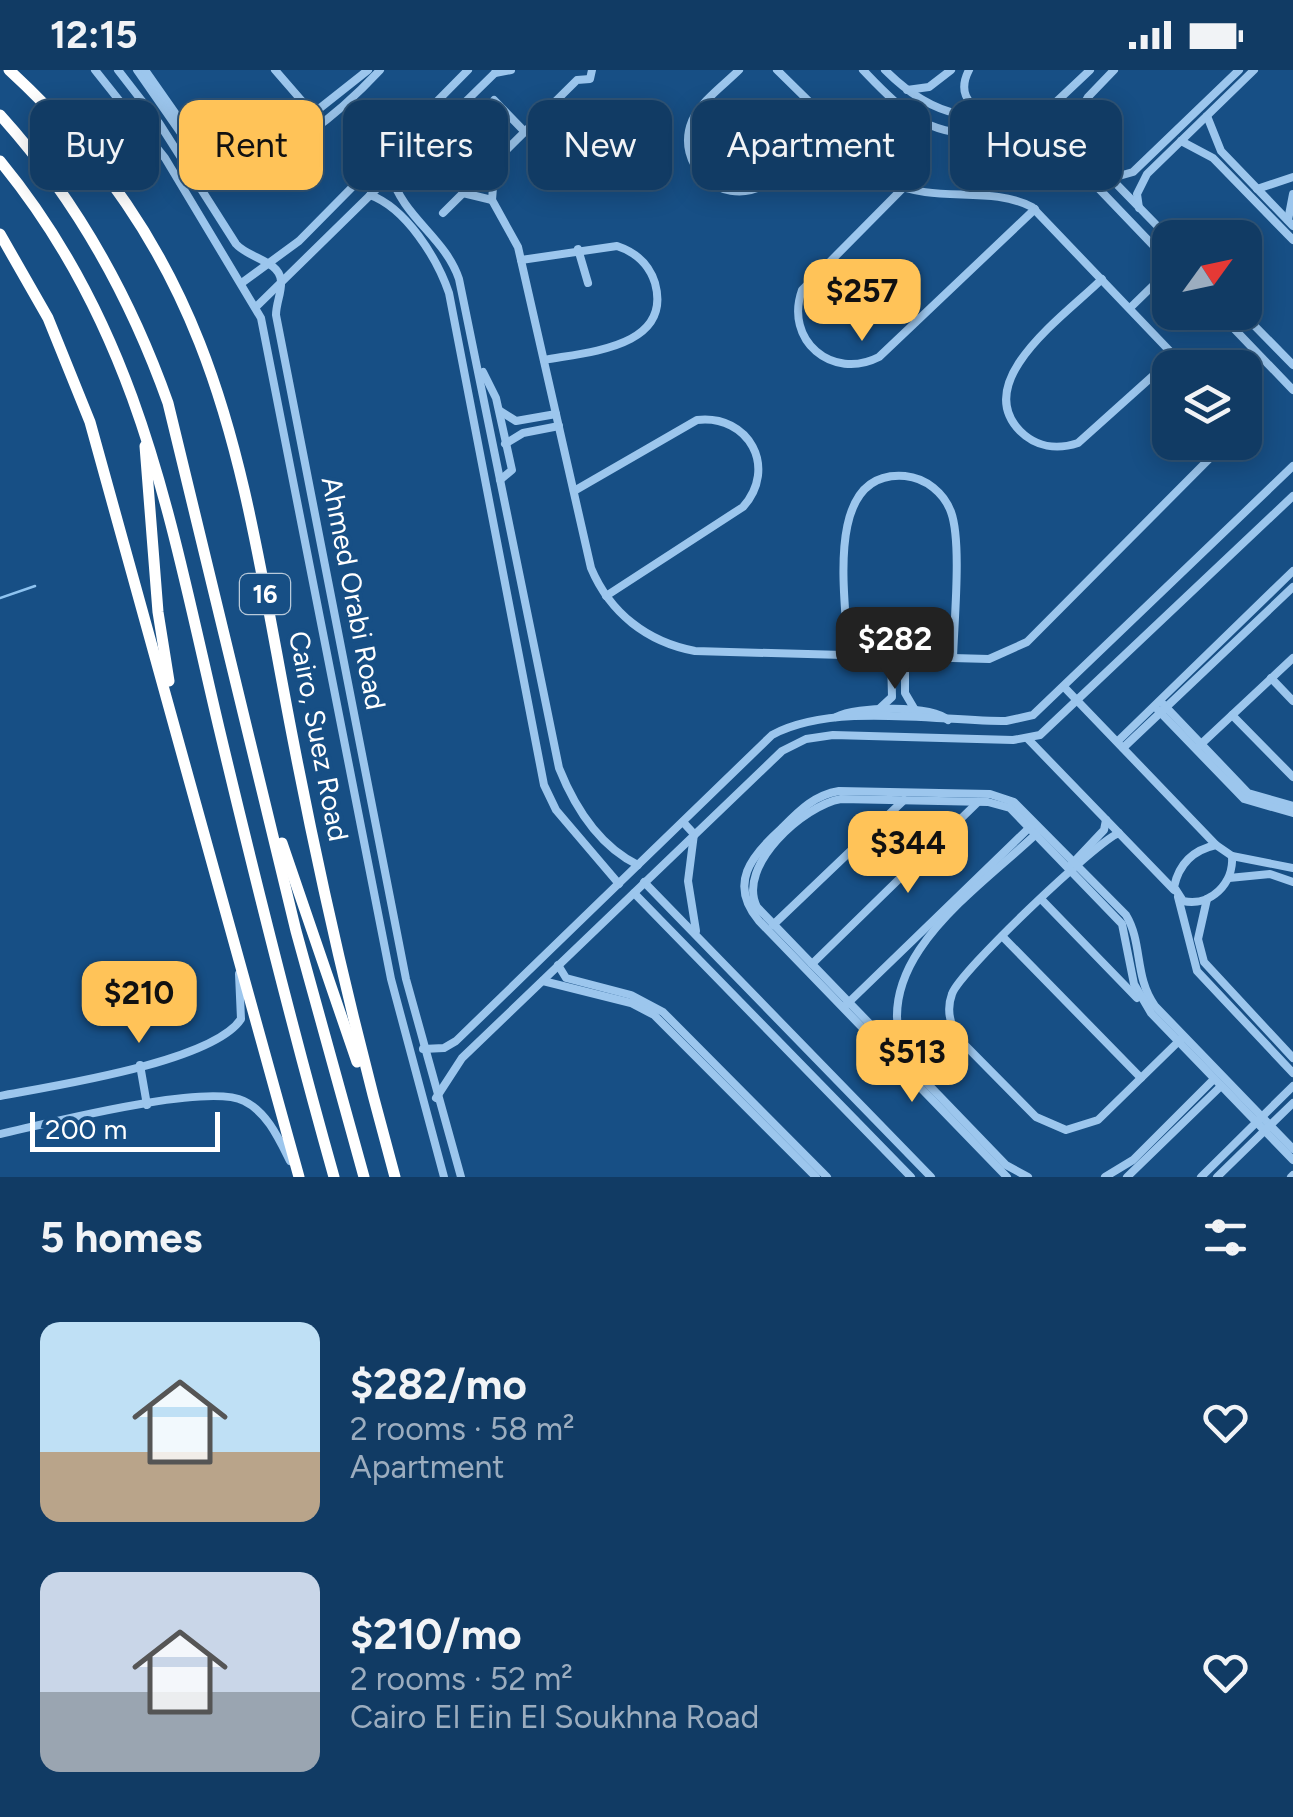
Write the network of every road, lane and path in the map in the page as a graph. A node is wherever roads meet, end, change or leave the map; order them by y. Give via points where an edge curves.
1 (8, 70) edge
2 (95, 70) edge
3 (118, 70) edge
4 (137, 70) edge
5 (145, 70) edge
6 (276, 70) edge
7 (368, 70) edge
8 (380, 70) edge
9 (468, 70) edge
10 (510, 70) edge
11 (573, 70) edge
12 (592, 70) edge
13 (739, 70) edge
14 (777, 70) edge
15 (864, 70) edge
16 (885, 70) edge
17 (951, 70) edge
18 (1090, 70) edge
19 (1114, 70) edge
20 (1239, 70) edge
21 (1254, 70) edge
22 (497, 71) edge
23 (968, 71) edge
24 (458, 79) junction
25 (576, 80) junction
26 (105, 81) junction
27 (1100, 83) junction
28 (904, 89) junction
29 (472, 94) junction
30 (301, 100) edge
31 (466, 100) edge
32 (708, 100) edge
33 (807, 100) edge
34 (968, 100) edge
35 (1057, 100) edge
36 (1089, 100) edge
37 (323, 113) edge
38 (950, 113) edge
39 (323, 114) edge
40 (508, 114) edge
41 (1, 115) edge
42 (1207, 116) junction
43 (179, 122) edge
44 (692, 125) edge
45 (179, 126) edge
46 (950, 130) edge
47 (525, 132) junction
48 (1180, 142) junction
49 (508, 149) edge
50 (692, 150) edge
51 (0, 161) edge
52 (1224, 161) junction
53 (1148, 166) junction
54 (1122, 174) edge
55 (1293, 177) edge
56 (1257, 189) junction
57 (375, 190) edge
58 (399, 190) edge
59 (466, 190) edge
60 (493, 190) edge
61 (901, 190) edge
62 (922, 190) edge
63 (1100, 190) edge
64 (1121, 190) edge
65 (463, 193) junction
66 (1293, 194) edge
67 (370, 195) junction
68 (492, 200) junction
69 (1139, 208) junction
70 (1034, 209) junction
71 (443, 214) dead end
72 (1152, 221) edge
73 (1290, 223) edge
74 (0, 234) edge
75 (1293, 240) edge
76 (298, 241) junction
77 (236, 244) junction
78 (1152, 246) edge
79 (578, 249) junction
80 (224, 251) junction
81 (310, 253) junction
82 (520, 260) junction
83 (266, 263) junction
84 (1102, 279) junction
85 (243, 282) junction
86 (282, 282) junction
87 (588, 284) dead end
88 (1152, 285) edge
89 (463, 294) junction
90 (450, 301) junction
91 (257, 306) junction
92 (1130, 308) junction
93 (1238, 330) edge
94 (1259, 330) edge
95 (1169, 350) edge
96 (544, 360) junction
97 (479, 364) junction
98 (1293, 365) edge
99 (1152, 377) edge
100 (1293, 390) edge
101 (500, 410) junction
102 (556, 414) junction
103 (520, 420) junction
104 (559, 426) junction
105 (146, 432) junction
106 (523, 433) junction
107 (505, 444) junction
108 (1208, 460) edge
109 (1293, 466) edge
110 (500, 480) junction
111 (574, 491) junction
112 (1292, 498) edge
113 (515, 550) junction
114 (499, 553) junction
115 (1293, 572) edge
116 (1174, 583) junction
117 (1293, 587) edge
118 (606, 596) junction
119 (1189, 597) junction
120 (848, 655) junction
121 (891, 656) junction
122 (905, 656) junction
123 (953, 658) junction
124 (1293, 658) edge
125 (1271, 678) junction
126 (1066, 688) junction
127 (893, 692) junction
128 (906, 692) junction
129 (1293, 701) edge
130 (1080, 702) junction
131 (1160, 706) junction
132 (878, 710) junction
133 (916, 710) junction
134 (1232, 715) junction
135 (836, 718) junction
136 (924, 720) junction
137 (948, 720) junction
138 (178, 734) junction
139 (926, 736) junction
140 (1028, 739) junction
141 (1120, 745) junction
142 (1198, 747) junction
143 (1293, 778) edge
144 (920, 796) junction
145 (266, 797) junction
146 (931, 797) junction
147 (882, 800) junction
148 (904, 800) junction
149 (978, 802) junction
150 (1012, 805) junction
151 (1293, 809) edge
152 (883, 817) junction
153 (1106, 820) junction
154 (684, 822) junction
155 (1033, 830) junction
156 (1119, 833) junction
157 (694, 834) junction
158 (602, 837) junction
159 (1216, 845) junction
160 (591, 848) junction
161 (1232, 856) junction
162 (638, 865) junction
163 (1074, 866) junction
164 (1293, 868) edge
165 (1228, 878) junction
166 (644, 882) junction
167 (1293, 882) edge
168 (619, 884) junction
169 (634, 893) junction
170 (1176, 894) junction
171 (1040, 899) junction
172 (1206, 900) junction
173 (392, 908) junction
174 (377, 910) junction
175 (773, 924) junction
176 (697, 936) junction
177 (1002, 936) junction
178 (919, 940) junction
179 (239, 960) junction
180 (812, 964) junction
181 (558, 965) junction
182 (1211, 972) junction
183 (1203, 980) junction
184 (543, 981) junction
185 (1144, 1004) junction
186 (846, 1005) junction
187 (479, 1019) junction
188 (490, 1030) junction
189 (794, 1036) junction
190 (1181, 1038) junction
191 (784, 1047) junction
192 (423, 1049) junction
193 (1293, 1058) edge
194 (140, 1065) junction
195 (910, 1065) junction
196 (1293, 1074) edge
197 (1141, 1078) junction
198 (1217, 1082) junction
199 (1293, 1086) edge
200 (0, 1096) edge
201 (436, 1098) junction
202 (1293, 1103) edge
203 (148, 1105) junction
204 (378, 1117) junction
205 (957, 1119) junction
206 (1259, 1119) junction
207 (1268, 1128) junction
208 (0, 1134) edge
209 (1293, 1148) edge
210 (1145, 1154) junction
211 (1293, 1160) edge
212 (298, 1177) edge
213 (334, 1177) edge
214 (364, 1177) edge
215 (395, 1177) edge
216 (444, 1177) edge
217 (461, 1177) edge
218 (816, 1177) edge
219 (827, 1177) edge
220 (911, 1177) edge
221 (931, 1177) edge
222 (1008, 1177) edge
223 (1028, 1177) edge
224 (1105, 1177) edge
225 (1126, 1177) edge
226 (1200, 1177) edge
227 (1217, 1177) edge

1 - 204 highway, Cairo, Suez Road / 16 via 78,140 129,206 173,278 214,373 242,473 301,781
2 - 26 street, Ahmed Orabi Road
3 - 26 street
3 - 77 street
4 - 45 street
5 - 43 street
6 - 30 street
7 - 37 street
8 - 39 street
9 - 24 street
10 - 22 street
11 - 25 street
12 - 25 street via 588,81
13 - 32 street
14 - 33 street
15 - 46 street via 900,108
16 - 28 street
17 - 28 street via 929,87
18 - 27 street
18 - 35 street
19 - 27 street
20 - 53 street
21 - 42 street
22 - 29 street
23 - 34 street
24 - 29 street
24 - 76 street
25 - 47 street
26 - 80 street, Ahmed Orabi Road
27 - 36 street
28 - 38 street
29 - 31 street
40 - 47 street
41 - 145 highway, 16 via 93,240 158,374
42 - 48 street
42 - 52 street
44 - 50 street
47 - 49 street
48 - 52 street
48 - 53 street
51 - 105 highway via 79,273 112,338
52 - 56 street
52 - 75 street
53 - 54 street
53 - 69 street via 1138,186
55 - 56 street
56 - 73 street
57 - 67 street
58 - 89 street via 408,210 447,251
59 - 65 street
60 - 68 street
61 - 70 street via 802,290 797,309 803,337 832,362 861,364 879,356
62 - 70 street via 1014,200
63 - 78 street
64 - 69 street
65 - 68 street
65 - 71 street
66 - 73 street
67 - 81 street
67 - 90 street via 423,244 441,270
68 - 82 street
69 - 72 street
70 - 84 street
74 - 138 highway via 48,318 81,396
76 - 81 street
76 - 83 street
77 - 80 street
77 - 83 street
79 - 82 street
79 - 87 street
79 - 96 street via 607,244 636,255 654,282 654,314 624,344
80 - 85 street, Ahmed Orabi Road
81 - 86 street
82 - 96 street
83 - 85 street
83 - 86 street
84 - 92 street
84 - 99 street via 1014,366 1006,402 1017,428 1040,444 1078,444
85 - 91 street, Ahmed Orabi Road
86 - 91 street
86 - 173 street, Ahmed Orabi Road via 276,315
88 - 92 street
89 - 90 street
89 - 97 street
90 - 114 street
91 - 174 street, Ahmed Orabi Road
92 - 95 street
93 - 100 street
94 - 98 street
96 - 102 street
97 - 101 street
97 - 110 street
101 - 103 street
101 - 107 street
102 - 103 street
102 - 104 street
103 - 106 street
104 - 106 street
104 - 111 street
105 - 138 highway via 158,612
105 - 213 highway
106 - 107 street
107 - 110 street via 512,470
108 - 123 street via 1023,646 996,658
109 - 116 street
110 - 113 street
111 - 118 street via 591,568
111 - 118 street via 697,420 739,429 758,456 759,478 743,507
112 - 119 street
113 - 114 street
113 - 158 street via 559,768 572,802
114 - 160 street via 544,785 556,810
115 - 131 street
116 - 119 street
116 - 126 street
117 - 131 street
118 - 120 street via 636,627 685,649
119 - 130 street
120 - 121 street
120 - 123 street via 847,517 868,486 904,476 938,491 953,516
121 - 122 street
121 - 127 street
122 - 123 street
122 - 128 street
124 - 125 street
125 - 129 street
125 - 134 street
126 - 130 street
126 - 137 street via 1024,718
127 - 128 street
127 - 132 street
128 - 133 street
130 - 140 street
130 - 141 street
131 - 141 street
131 - 142 street
132 - 133 street
132 - 135 street
133 - 137 street
134 - 142 street
134 - 143 street
135 - 136 street
135 - 154 street via 772,735
136 - 137 street
136 - 139 street
138 - 179 highway
139 - 140 street
139 - 157 street via 833,735 794,744
140 - 153 street
141 - 159 street
142 - 151 street via 1244,799
144 - 146 street
144 - 148 street
144 - 186 street via 820,796 761,847 744,872 752,913
145 - 204 highway
145 - 214 highway, 16
146 - 149 street
146 - 150 street via 990,794
147 - 148 street
147 - 152 street
147 - 175 street via 824,804 762,859 751,891
148 - 152 street
149 - 150 street
149 - 180 street
150 - 155 street
150 - 163 street
152 - 175 street
153 - 156 street
153 - 163 street
154 - 157 street
154 - 162 street
155 - 163 street
155 - 178 street
156 - 163 street
156 - 170 street
157 - 166 street
157 - 176 street via 688,899
158 - 160 street
158 - 162 street
159 - 161 street
159 - 170 street via 1187,860
160 - 168 street
161 - 164 street
161 - 165 street
162 - 168 street
163 - 171 street
163 - 185 street via 1122,924 1130,973
163 - 190 street via 1130,920 1144,989
165 - 167 street via 1260,873
165 - 172 street
166 - 169 street
166 - 176 street
168 - 187 street
169 - 181 street
169 - 191 street
170 - 172 street via 1191,903
170 - 183 street via 1188,951
171 - 177 street
171 - 185 street
172 - 182 street via 1198,939
173 - 174 street
173 - 192 street, Ahmed Orabi Road
174 - 216 street, Ahmed Orabi Road
175 - 180 street
176 - 189 street
177 - 197 street
177 - 197 street via 966,972 950,1001 951,1025 972,1052 1036,1117 1066,1130 1098,1120
178 - 186 street
178 - 195 street via 897,1000 898,1034
179 - 194 street via 243,1012 237,1026 203,1048
179 - 212 highway
180 - 186 street
181 - 184 street
181 - 219 street via 566,978 631,995 664,1012
182 - 183 street
182 - 193 street
183 - 196 street
184 - 188 street
184 - 218 street via 631,1003 654,1016
185 - 190 street
186 - 195 street
186 - 205 street
187 - 188 street
187 - 192 street via 451,1045
188 - 201 street
189 - 191 street
189 - 221 street
190 - 197 street
190 - 198 street
190 - 206 street
191 - 220 street
192 - 201 street, Ahmed Orabi Road
194 - 200 street
194 - 203 street
195 - 205 street
198 - 206 street
198 - 210 street
199 - 206 street
201 - 217 street, Ahmed Orabi Road
202 - 207 street
203 - 208 street
203 - 212 street via 218,1095 247,1102 271,1128
204 - 215 highway, Cairo, Suez Road / 16
205 - 222 street
205 - 223 street
206 - 207 street
206 - 226 street
207 - 209 street
207 - 211 street
207 - 227 street
210 - 224 street
210 - 225 street

